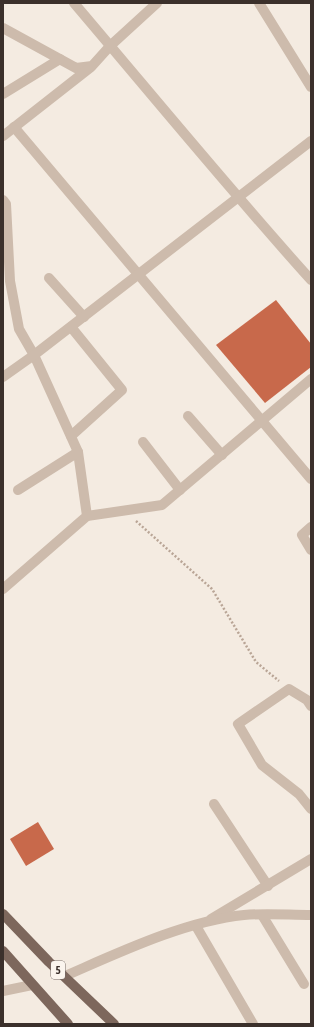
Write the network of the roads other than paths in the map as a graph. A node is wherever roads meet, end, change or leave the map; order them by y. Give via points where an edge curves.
1 (74, 3) edge
2 (157, 3) edge
3 (259, 3) edge
4 (3, 28) edge
5 (110, 46) junction
6 (60, 59) junction
7 (92, 66) junction
8 (311, 87) edge
9 (3, 94) edge
10 (14, 127) junction
11 (3, 136) edge
12 (311, 141) edge
13 (238, 198) junction
14 (3, 200) edge
15 (139, 274) junction
16 (49, 278) dead end
17 (311, 280) edge
18 (84, 317) junction
19 (71, 327) junction
20 (34, 355) junction
21 (3, 377) edge
22 (311, 379) edge
23 (188, 416) dead end
24 (263, 421) junction
25 (71, 436) junction
26 (143, 442) dead end
27 (78, 452) junction
28 (222, 456) junction
29 (311, 479) edge
30 (18, 490) dead end
31 (180, 490) junction
32 (87, 516) junction
33 (311, 527) edge
34 (311, 550) edge
35 (3, 589) edge
36 (311, 706) edge
37 (214, 804) dead end
38 (311, 809) edge
39 (311, 859) edge
40 (268, 886) junction
41 (3, 914) edge
42 (262, 915) junction
43 (311, 915) edge
44 (200, 925) junction
45 (3, 951) edge
46 (65, 976) junction
47 (304, 984) dead end
48 (32, 985) junction
49 (3, 991) edge
50 (68, 1024) edge
51 (114, 1024) edge
52 (253, 1024) edge

1 - 5 street
2 - 5 street
3 - 8 street
4 - 6 street
5 - 7 street
5 - 13 street
6 - 7 street via 76,68
6 - 9 street
7 - 10 street
10 - 11 street
10 - 15 street
12 - 13 street
13 - 15 street
13 - 17 street
14 - 20 street via 6,204 10,281 18,322
15 - 18 street
15 - 24 street
16 - 18 street
18 - 19 street
19 - 20 street
19 - 25 street via 122,390
20 - 21 street
20 - 25 street
22 - 24 street
23 - 28 street
24 - 28 street
24 - 29 street
25 - 27 street
26 - 31 street
27 - 30 street
27 - 32 street
28 - 31 street
31 - 32 street via 162,505
32 - 35 street
33 - 34 street via 302,535
36 - 38 street via 307,700 289,689 238,724 262,765 299,794
37 - 40 street
39 - 40 street
40 - 44 street
41 - 46 main road, 5
42 - 43 street
42 - 44 street via 244,915
42 - 47 street
44 - 46 street via 145,942
44 - 52 street
45 - 48 main road, 5
46 - 51 main road, 5
48 - 49 street
48 - 50 main road, 5

